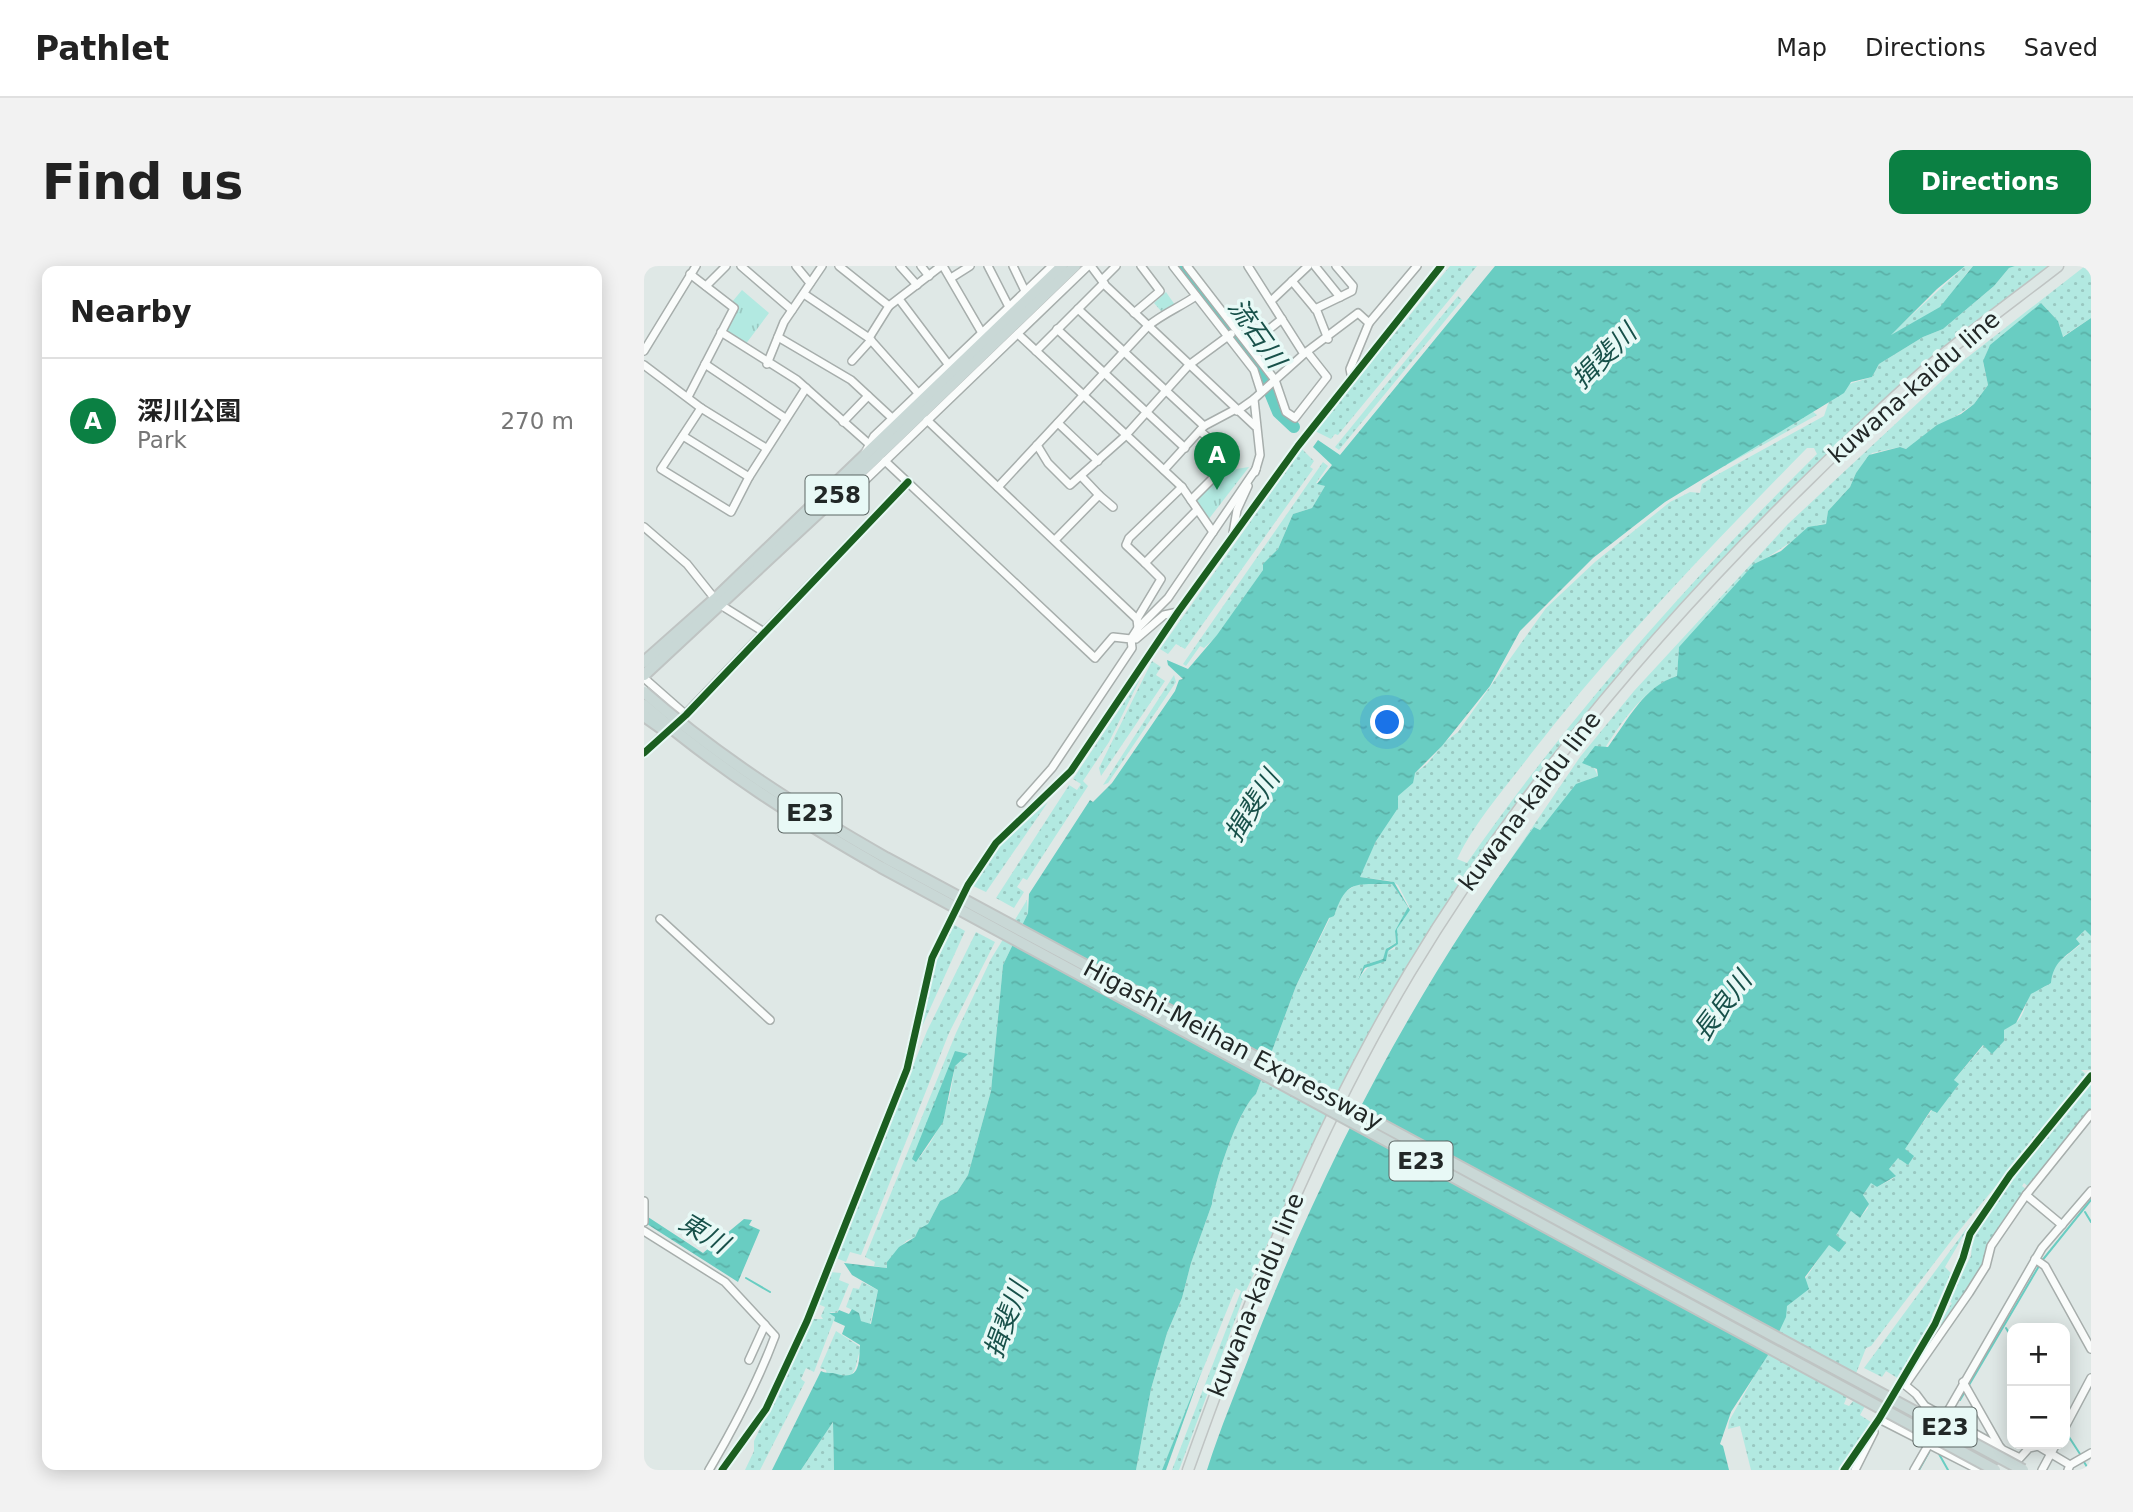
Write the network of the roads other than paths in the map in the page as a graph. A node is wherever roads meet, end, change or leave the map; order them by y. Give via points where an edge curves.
1 (696, 266) edge
2 (726, 266) edge
3 (741, 266) edge
4 (796, 266) edge
5 (822, 266) edge
6 (839, 266) edge
7 (900, 266) edge
8 (921, 266) edge
9 (942, 266) edge
10 (970, 266) edge
11 (988, 266) edge
12 (1013, 266) edge
13 (1052, 266) edge
14 (1062, 266) edge
15 (1075, 266) edge
16 (1089, 266) edge
17 (1116, 266) edge
18 (1141, 266) edge
19 (1173, 266) edge
20 (1187, 266) edge
21 (1248, 266) edge
22 (1308, 266) edge
23 (1315, 266) edge
24 (1336, 266) edge
25 (1417, 266) edge
26 (1441, 266) edge
27 (2058, 266) edge
28 (690, 274) junction
29 (929, 276) junction
30 (951, 278) junction
31 (1103, 281) junction
32 (1292, 281) junction
33 (810, 283) junction
34 (917, 285) junction
35 (706, 286) junction
36 (1025, 291) junction
37 (804, 294) junction
38 (1196, 296) junction
39 (1340, 297) junction
40 (898, 299) junction
41 (1271, 301) junction
42 (888, 306) junction
43 (1009, 307) junction
44 (1024, 308) junction
45 (1078, 309) junction
46 (1315, 309) junction
47 (792, 310) junction
48 (1134, 313) junction
49 (1282, 319) junction
50 (1369, 323) junction
51 (1148, 326) junction
52 (1057, 329) junction
53 (722, 332) junction
54 (982, 332) junction
55 (1232, 333) junction
56 (1017, 334) junction
57 (778, 337) junction
58 (870, 339) junction
59 (1328, 339) junction
60 (1249, 345) junction
61 (644, 351) edge
62 (1036, 351) junction
63 (1124, 352) junction
64 (1306, 353) junction
65 (852, 361) dead end
66 (705, 364) junction
67 (767, 364) junction
68 (948, 364) junction
69 (644, 365) edge
70 (1189, 365) junction
71 (1104, 373) junction
72 (1351, 375) junction
73 (1274, 381) junction
74 (806, 388) junction
75 (1263, 390) junction
76 (1166, 391) junction
77 (918, 393) junction
78 (1083, 395) junction
79 (868, 396) junction
80 (688, 397) junction
81 (1254, 399) junction
82 (701, 408) junction
83 (1237, 410) junction
84 (1147, 412) junction
85 (785, 418) junction
86 (892, 418) junction
87 (927, 420) junction
88 (843, 422) junction
89 (1058, 423) junction
90 (1255, 426) junction
91 (1202, 429) junction
92 (683, 436) junction
93 (1125, 436) junction
94 (1037, 445) junction
95 (766, 448) junction
96 (1185, 448) junction
97 (867, 449) junction
98 (885, 461) junction
99 (1098, 461) junction
100 (1256, 469) junction
101 (1164, 470) junction
102 (748, 477) junction
103 (1082, 477) junction
104 (908, 482) junction
105 (998, 487) junction
106 (1182, 487) junction
107 (1099, 495) junction
108 (1191, 500) junction
109 (830, 502) junction
110 (1113, 507) dead end
111 (1197, 510) junction
112 (644, 527) edge
113 (1213, 532) junction
114 (1233, 534) junction
115 (1055, 540) junction
116 (1145, 563) junction
117 (717, 602) junction
118 (1178, 612) junction
119 (1137, 619) junction
120 (1138, 628) junction
121 (764, 632) junction
122 (1131, 639) junction
123 (644, 662) edge
124 (644, 677) edge
125 (644, 692) edge
126 (644, 705) edge
127 (686, 715) junction
128 (644, 716) edge
129 (644, 753) edge
130 (716, 764) junction
131 (1021, 803) dead end
132 (660, 919) dead end
133 (769, 1020) dead end
134 (2091, 1076) edge
135 (2091, 1114) edge
136 (2091, 1191) edge
137 (2026, 1195) junction
138 (644, 1201) edge
139 (644, 1222) edge
140 (2062, 1225) junction
141 (644, 1230) edge
142 (2039, 1261) junction
143 (765, 1325) junction
144 (2091, 1349) edge
145 (749, 1360) dead end
146 (2091, 1378) edge
147 (1903, 1383) junction
148 (1966, 1386) junction
149 (1945, 1417) junction
150 (2070, 1418) edge
151 (1879, 1419) junction
152 (1929, 1445) junction
153 (2001, 1449) junction
154 (2028, 1449) edge
155 (2053, 1449) edge
156 (2055, 1449) edge
157 (2091, 1453) edge
158 (2020, 1458) junction
159 (2069, 1467) edge
160 (709, 1470) edge
161 (722, 1470) edge
162 (1188, 1470) edge
163 (1844, 1470) edge
164 (1855, 1470) edge
165 (1914, 1470) edge
166 (1979, 1470) edge
167 (1995, 1470) edge
168 (2022, 1470) edge
169 (2042, 1470) edge

1 - 28 street
2 - 35 street
3 - 47 street
4 - 33 street
5 - 33 street
6 - 42 street
7 - 34 street
8 - 29 street
9 - 29 street
9 - 30 street
10 - 30 street
11 - 43 street
12 - 36 street
13 - 36 street
14 - 44 highway, 258
15 - 44 highway, 258
16 - 31 street
16 - 56 street
17 - 31 street
18 - 48 street via 1160,291
19 - 38 street
20 - 55 street
21 - 41 street
22 - 32 street
23 - 39 street
24 - 39 street via 1353,286
25 - 50 street
26 - 72 street
27 - 162 main road, kuwana-kaidu line via 1938,359 1741,547 1637,663 1515,817 1409,974 1348,1088 1278,1231
28 - 35 street
28 - 61 street
29 - 34 street
30 - 54 street
31 - 45 street
31 - 48 street
32 - 41 street
32 - 46 street
33 - 37 street
34 - 40 street
35 - 53 street via 734,308
36 - 43 street
37 - 47 street
37 - 58 street
38 - 51 street
38 - 55 street
39 - 46 street
40 - 42 street
40 - 68 street
41 - 49 street
42 - 58 street
43 - 54 street
44 - 97 highway, 258
44 - 109 highway, 258
45 - 52 street
45 - 63 street
46 - 59 street
47 - 57 street
48 - 51 street
49 - 60 street
49 - 64 street
50 - 59 street via 1358,313
50 - 72 street
51 - 63 street
51 - 70 street
52 - 62 street
52 - 71 street
53 - 66 street
53 - 67 street
54 - 68 street
55 - 60 street
55 - 70 street
55 - 75 street
56 - 62 street
56 - 87 street
57 - 67 street
57 - 79 street via 851,380
58 - 65 street
58 - 77 street
59 - 64 street
60 - 73 street
62 - 78 street
63 - 71 street
63 - 76 street
64 - 73 street
64 - 73 street via 1327,377 1295,418 1286,412
66 - 80 street
66 - 85 street
67 - 74 street
68 - 77 street
69 - 80 street
70 - 76 street
70 - 83 street
71 - 78 street
71 - 84 street
72 - 114 street
73 - 75 street
74 - 85 street
74 - 88 street
75 - 81 street
76 - 84 street
76 - 91 street
77 - 86 street
78 - 89 street
78 - 93 street
79 - 86 street
79 - 88 street
80 - 82 street
81 - 83 street
81 - 90 street
82 - 92 street
82 - 95 street
83 - 90 street
83 - 91 street
84 - 93 street
84 - 96 street
85 - 95 street
86 - 97 street
87 - 98 street
87 - 105 street
88 - 97 street
89 - 94 street
89 - 99 street
90 - 100 street via 1260,455
91 - 96 street
91 - 108 street via 1225,452 1220,471
92 - 102 street
92 - 102 street via 662,469 731,512
93 - 99 street
93 - 101 street
94 - 103 street via 1070,485
94 - 105 street
95 - 102 street
96 - 101 street
97 - 117 highway, 258
98 - 104 street
98 - 109 street via 853,492
99 - 103 street
100 - 113 street
100 - 114 street via 1237,510
101 - 106 street
103 - 107 street
104 - 121 street
104 - 122 street via 1095,658 1113,636
105 - 115 street
106 - 108 street
106 - 116 street via 1129,538 1126,545
107 - 110 street
107 - 115 street
108 - 111 street
109 - 117 highway, 258
111 - 113 street
111 - 116 street
112 - 117 street via 687,564
113 - 120 street via 1168,597
114 - 118 street
115 - 119 street
116 - 119 street via 1161,579
117 - 121 street
117 - 123 highway, 258
117 - 124 highway, 258
118 - 122 street via 1164,615
118 - 161 street via 1071,771 996,843 948,923 923,988 907,1069 807,1321 766,1409
119 - 120 street
120 - 122 street
121 - 127 street
122 - 131 street via 1132,648 1052,768
124 - 127 street
125 - 168 highway, Higashi-Meihan Expressway / E23, bridge via 775,792 886,858
126 - 130 highway, Higashi-Meihan Expressway / E23, bridge
127 - 129 street
128 - 130 highway, bridge
130 - 167 highway, Higashi-Meihan Expressway / E23, bridge via 881,867
132 - 133 street
134 - 147 street via 2010,1175 1970,1234 1935,1324
135 - 137 street
136 - 140 street
137 - 140 street
137 - 147 street via 1991,1246 1986,1266 1969,1293
138 - 139 street
140 - 142 street
141 - 143 street via 725,1282
142 - 144 street
142 - 148 street
143 - 145 street
143 - 160 street via 775,1336 750,1399
146 - 150 street
147 - 149 street via 1925,1406
147 - 151 street
148 - 149 street
148 - 153 street
149 - 152 street
149 - 153 street
151 - 152 street
151 - 163 street
151 - 164 street
152 - 165 street
152 - 166 street
153 - 158 street
154 - 158 street
155 - 169 street
156 - 159 street
157 - 159 street
158 - 168 street

